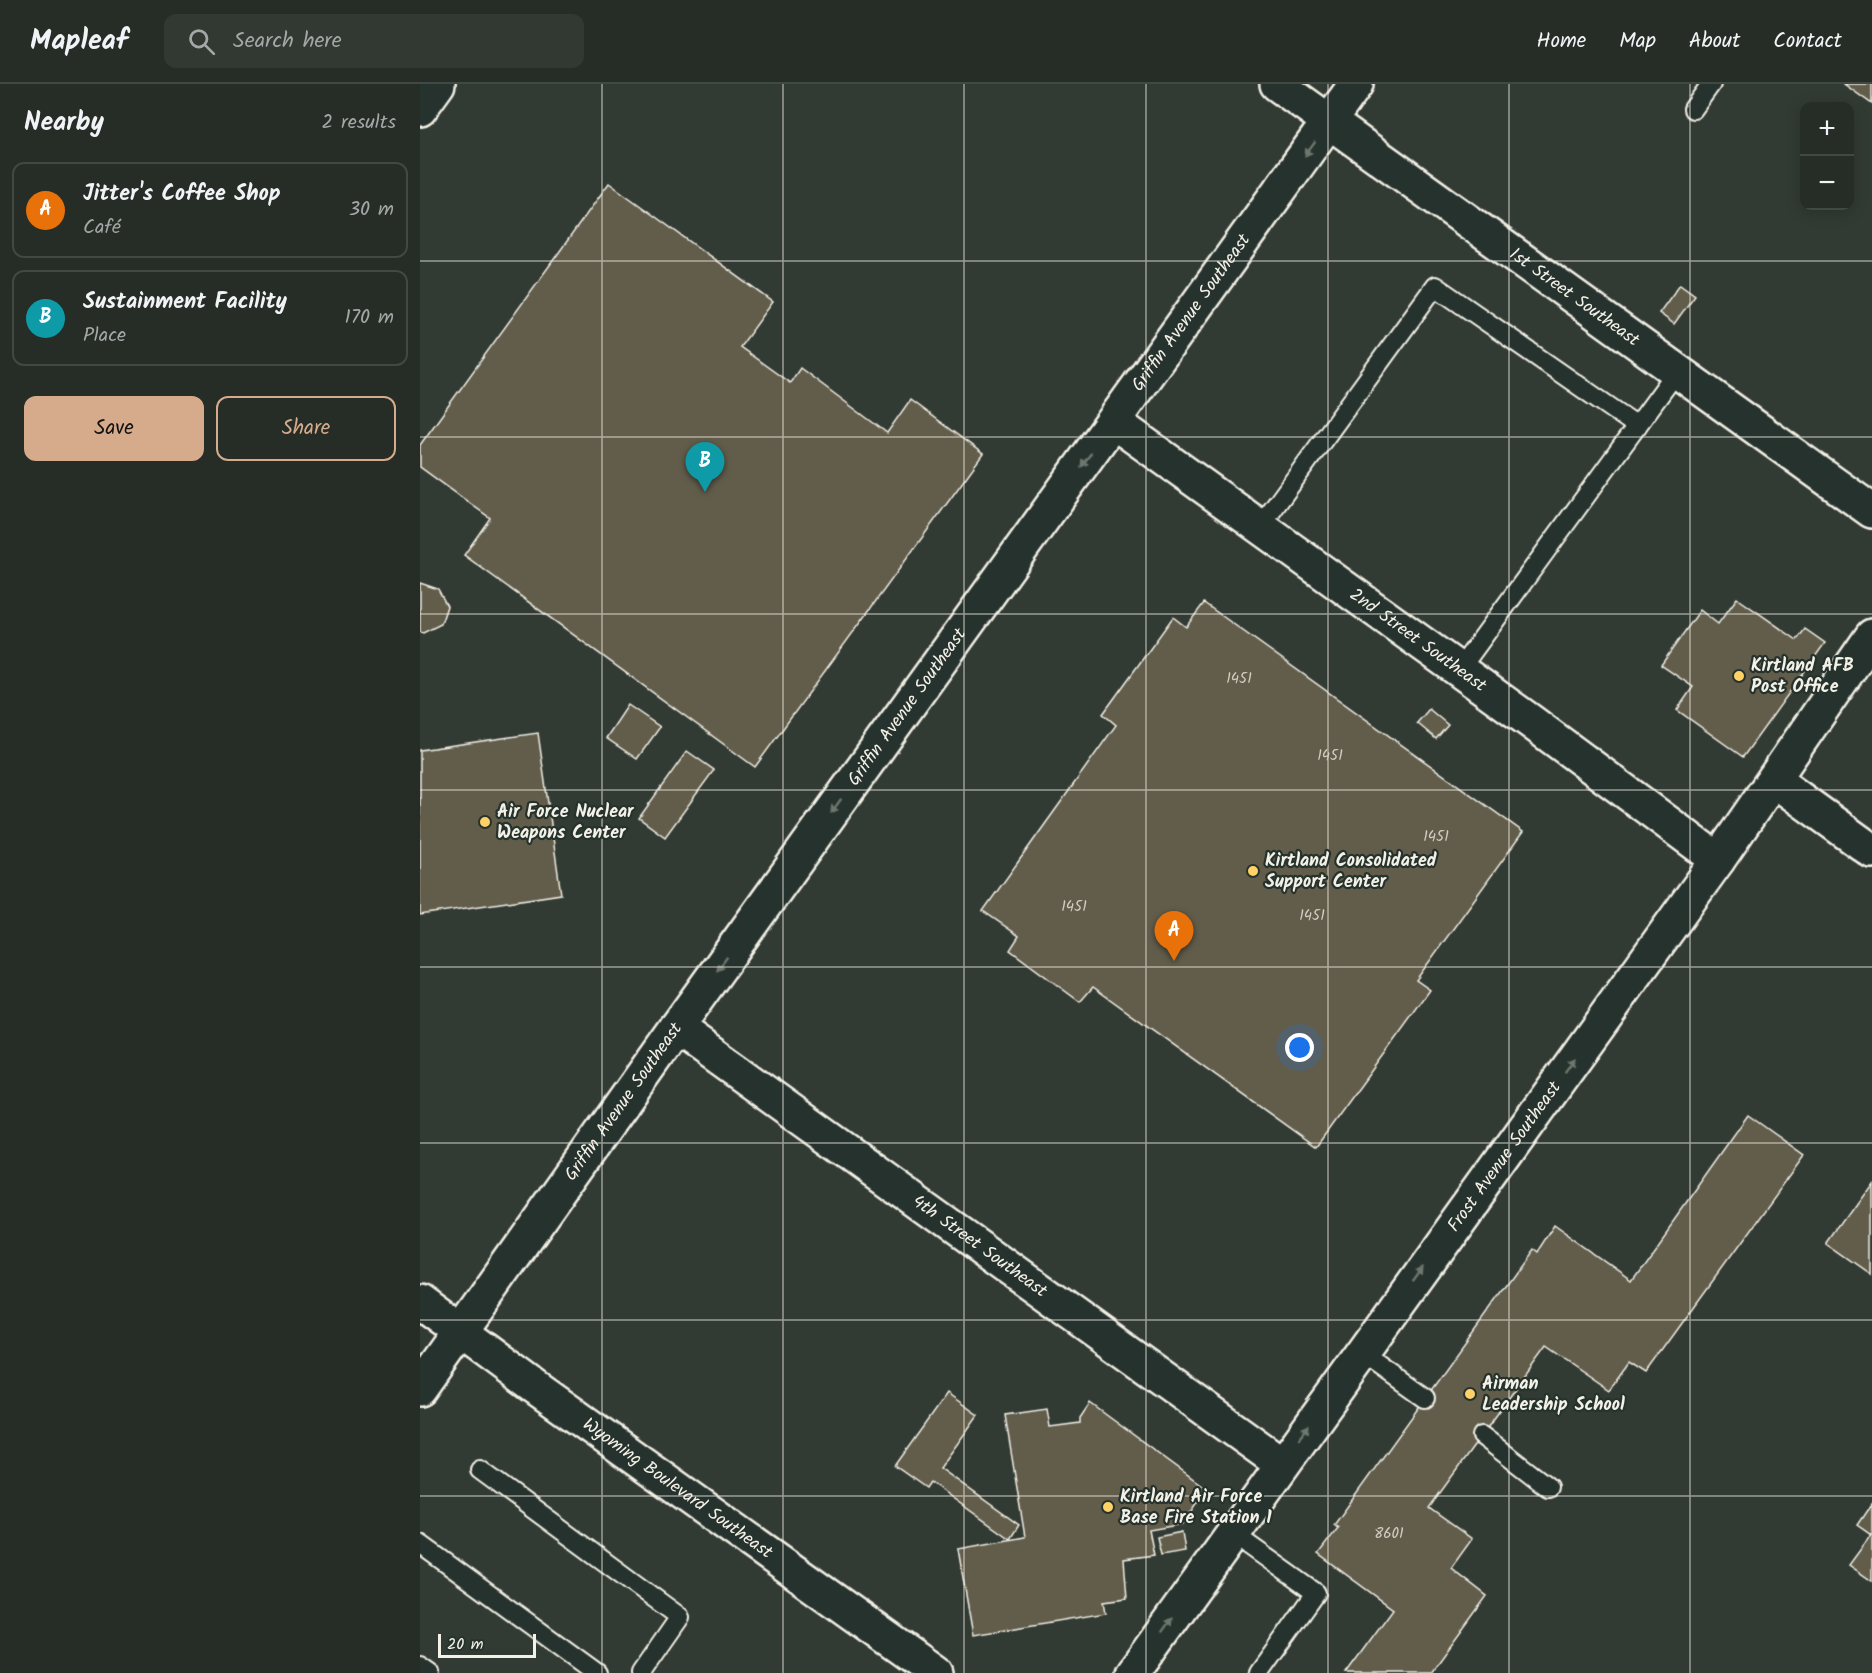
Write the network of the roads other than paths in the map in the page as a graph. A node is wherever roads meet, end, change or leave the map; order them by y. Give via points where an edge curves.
1 (438, 84) edge
2 (1278, 84) edge
3 (1356, 84) edge
4 (1711, 84) edge
5 (420, 109) edge
6 (1694, 109) dead end
7 (1329, 122) junction
8 (1677, 371) junction
9 (1114, 422) junction
10 (1637, 426) junction
11 (1872, 511) edge
12 (1260, 527) junction
13 (1872, 636) edge
14 (1459, 670) junction
15 (1774, 780) junction
16 (1872, 851) edge
17 (1718, 860) junction
18 (676, 1028) junction
19 (420, 1302) edge
20 (461, 1332) junction
21 (1362, 1353) junction
22 (420, 1389) edge
23 (1425, 1398) dead end
24 (1482, 1436) dead end
25 (1282, 1464) junction
26 (480, 1470) dead end
27 (1548, 1487) dead end
28 (1232, 1533) junction
29 (420, 1544) edge
30 (420, 1666) edge
31 (430, 1673) edge
32 (597, 1673) edge
33 (641, 1673) edge
34 (936, 1673) edge
35 (1133, 1673) edge
36 (1259, 1673) edge

1 - 5 street
2 - 7 street, 1st Street Southeast
3 - 7 street, Griffin Avenue Southeast
4 - 6 lane
7 - 8 street, 1st Street Southeast
7 -> 9 street, Griffin Avenue Southeast
8 - 10 lane
8 - 11 street, 1st Street Southeast
9 - 12 street, 2nd Street Southeast
9 -> 18 street, Griffin Avenue Southeast
10 - 12 lane via 1435,286
10 - 14 lane
12 - 14 street, 2nd Street Southeast
13 - 15 street, Frost Avenue Southeast
14 - 17 street, 2nd Street Southeast
15 - 16 street
15 - 17 street, Frost Avenue Southeast
21 -> 17 street, Frost Avenue Southeast
18 - 20 street, Griffin Avenue Southeast
18 - 25 street, 4th Street Southeast
19 - 20 street, Wyoming Boulevard Southeast
20 - 22 street, Griffin Avenue Southeast
20 - 34 street, Wyoming Boulevard Southeast
21 - 23 lane
25 -> 21 street, Frost Avenue Southeast
24 - 27 lane
25 - 28 street, Frost Avenue Southeast
26 - 33 lane via 680,1617
35 -> 28 street, Frost Avenue Southeast
28 - 36 lane via 1316,1593
29 - 32 lane
30 - 31 lane

